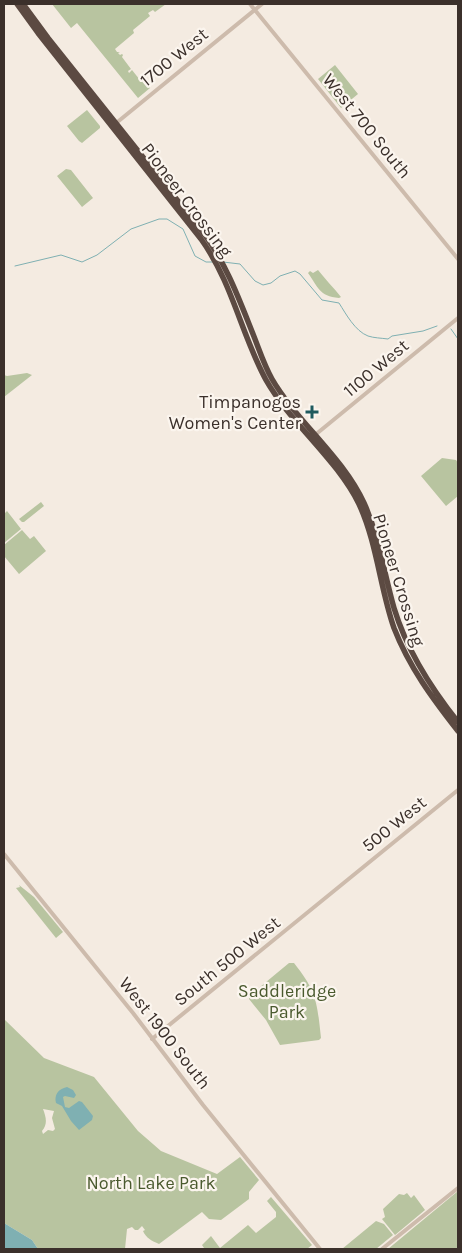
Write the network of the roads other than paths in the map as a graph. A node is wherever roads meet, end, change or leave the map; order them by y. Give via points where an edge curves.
1 (17, 4) edge
2 (23, 4) edge
3 (250, 4) edge
4 (262, 4) edge
5 (255, 10) junction
6 (114, 125) junction
7 (458, 259) edge
8 (458, 318) edge
9 (313, 437) junction
10 (458, 722) edge
11 (458, 730) edge
12 (458, 790) edge
13 (4, 854) edge
14 (296, 922) joint
15 (152, 1039) junction
16 (458, 1188) edge
17 (320, 1249) edge
18 (382, 1249) edge

1 - 6 highway, Pioneer Crossing
2 - 6 highway
3 - 5 street, West 700 South
4 - 5 street, 1700 West
5 - 6 street, 1700 West
5 - 7 street, West 700 South
6 - 9 highway, Pioneer Crossing via 205,236 271,377
8 - 9 street, 1100 West
9 - 10 highway, Pioneer Crossing via 349,477 364,501 408,646 426,679
9 - 11 highway, Pioneer Crossing via 359,504 388,608 403,648 421,682
12 - 14 street, 500 West
13 - 15 street, West 1900 South
14 - 15 street, South 500 West
15 - 17 street, West 1900 South
16 - 18 street

